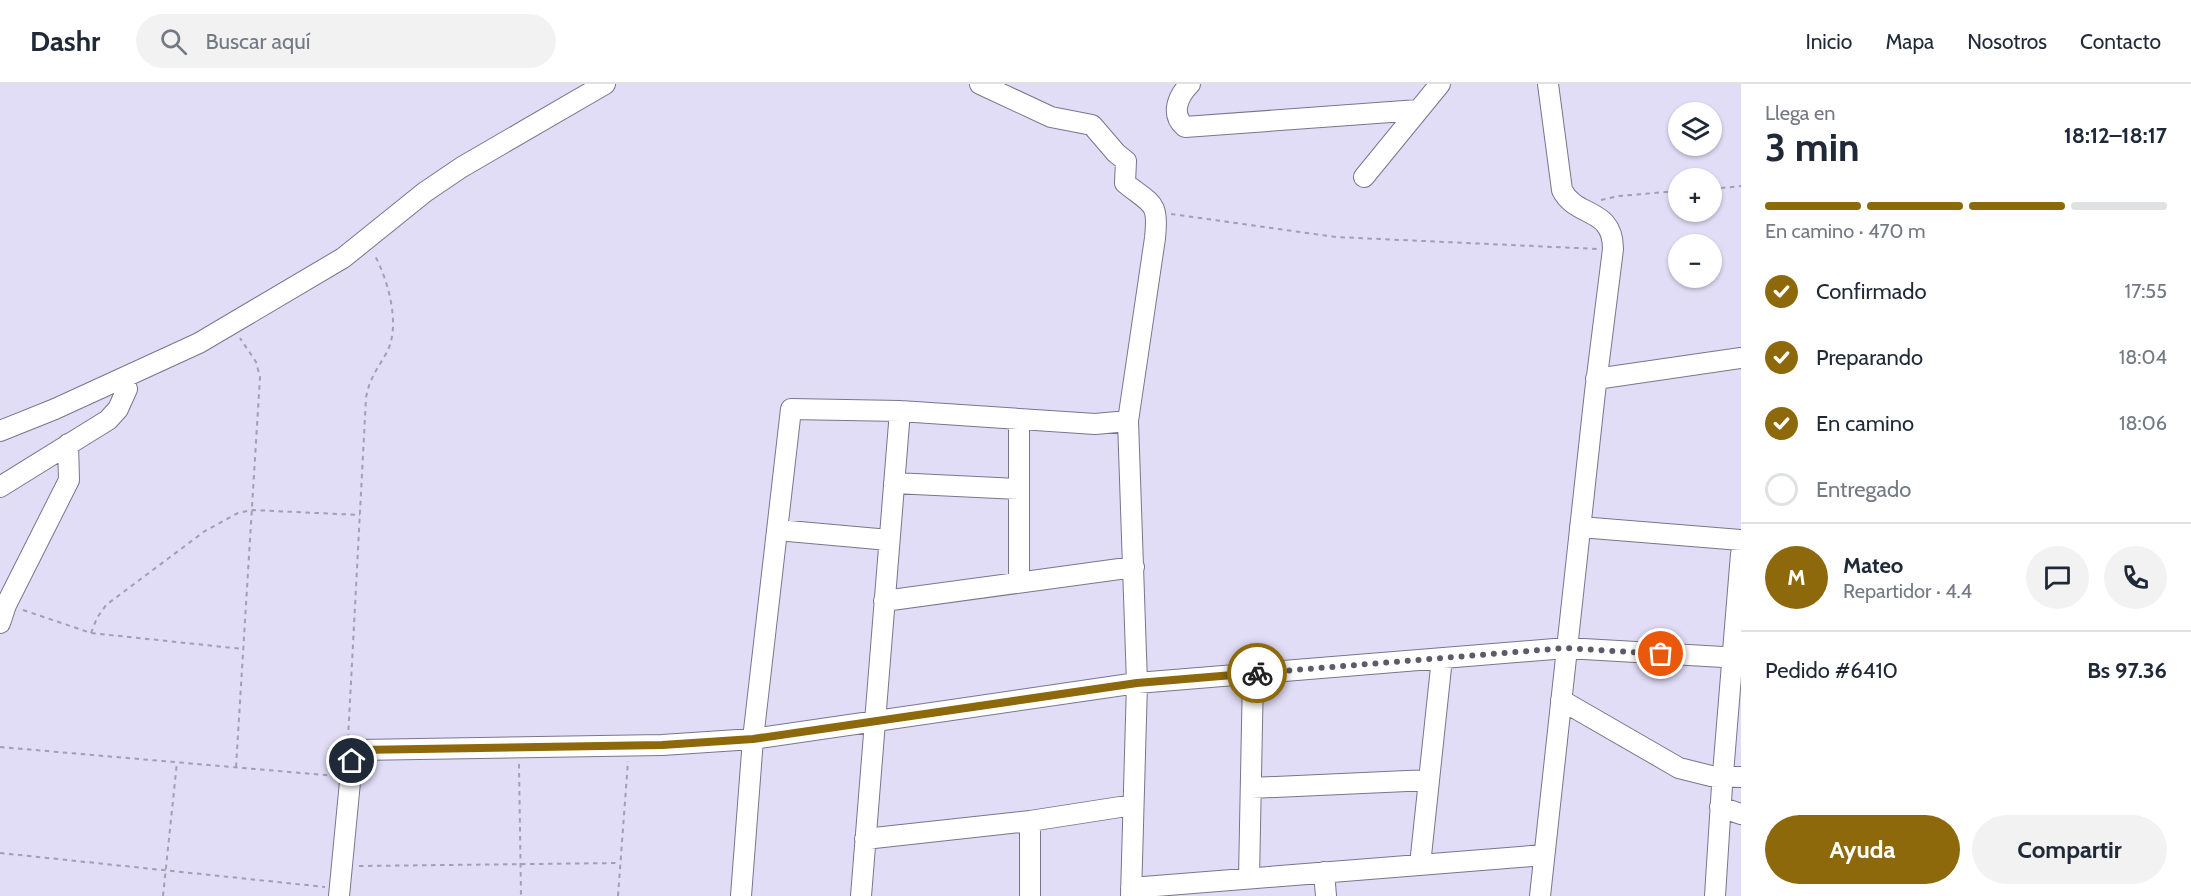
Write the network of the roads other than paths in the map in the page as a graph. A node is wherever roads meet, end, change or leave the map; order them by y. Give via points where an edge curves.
1 (605, 84) edge
2 (980, 84) edge
3 (1190, 84) edge
4 (1440, 84) edge
5 (1548, 84) edge
6 (1418, 111) junction
7 (1364, 177) dead end
8 (1741, 358) edge
9 (123, 379) junction
10 (1596, 379) junction
11 (900, 411) junction
12 (1019, 419) junction
13 (1128, 421) junction
14 (0, 431) edge
15 (68, 444) junction
16 (894, 483) junction
17 (0, 487) edge
18 (1019, 489) junction
19 (1580, 527) junction
20 (777, 530) junction
21 (889, 540) junction
22 (1741, 540) edge
23 (1741, 554) edge
24 (1134, 567) junction
25 (1019, 582) junction
26 (884, 600) junction
27 (3, 614) edge
28 (1566, 648) junction
29 (1442, 658) junction
30 (1736, 658) edge
31 (1253, 674) junction
32 (1137, 683) junction
33 (1561, 700) junction
34 (874, 721) junction
35 (753, 739) junction
36 (1732, 777) edge
37 (1429, 780) junction
38 (1251, 788) junction
39 (1133, 805) junction
40 (1720, 807) junction
41 (1741, 814) edge
42 (1030, 821) junction
43 (865, 839) junction
44 (1544, 855) junction
45 (1420, 865) junction
46 (1324, 872) junction
47 (1249, 878) junction
48 (339, 892) edge
49 (1131, 892) edge
50 (741, 896) edge
51 (861, 896) edge
52 (1030, 896) edge
53 (1326, 896) edge
54 (1540, 896) edge
55 (1716, 896) edge

1 - 9 street via 424,192 366,242 199,343
2 - 13 street via 1052,117 1092,125 1126,160 1125,183 1151,201 1156,212
3 - 6 street via 1176,102 1185,128
4 - 6 street
5 - 10 street via 1562,190 1568,199 1606,223 1612,236
6 - 7 street
8 - 10 street
9 - 14 street
9 - 15 street via 127,389 118,409 108,420
10 - 19 street
11 - 12 street
11 - 16 street
11 - 20 street via 791,409
12 - 13 street via 1095,424
12 - 18 street
13 - 24 street
15 - 17 street
15 - 27 street via 69,480
16 - 18 street
16 - 21 street
18 - 25 street
19 - 22 street
19 - 28 street
20 - 21 street
20 - 35 street
21 - 26 street
23 - 30 street
24 - 25 street
24 - 32 street
25 - 26 street
26 - 34 street
28 - 29 street
28 - 30 street
28 - 33 street
29 - 31 street
29 - 37 street
30 - 36 street
31 - 32 street
31 - 38 street
32 - 34 street
32 - 39 street
33 - 36 street via 1679,768
33 - 44 street
34 - 35 street
34 - 43 street
35 - 48 street via 629,746 359,750 351,777
35 - 50 street
36 - 40 street
37 - 38 street
37 - 45 street
38 - 47 street
39 - 42 street
39 - 49 street
40 - 41 street
40 - 55 street
42 - 43 street
42 - 52 street
43 - 51 street
44 - 45 street
44 - 54 street
45 - 46 street
46 - 47 street
46 - 53 street
47 - 49 street

